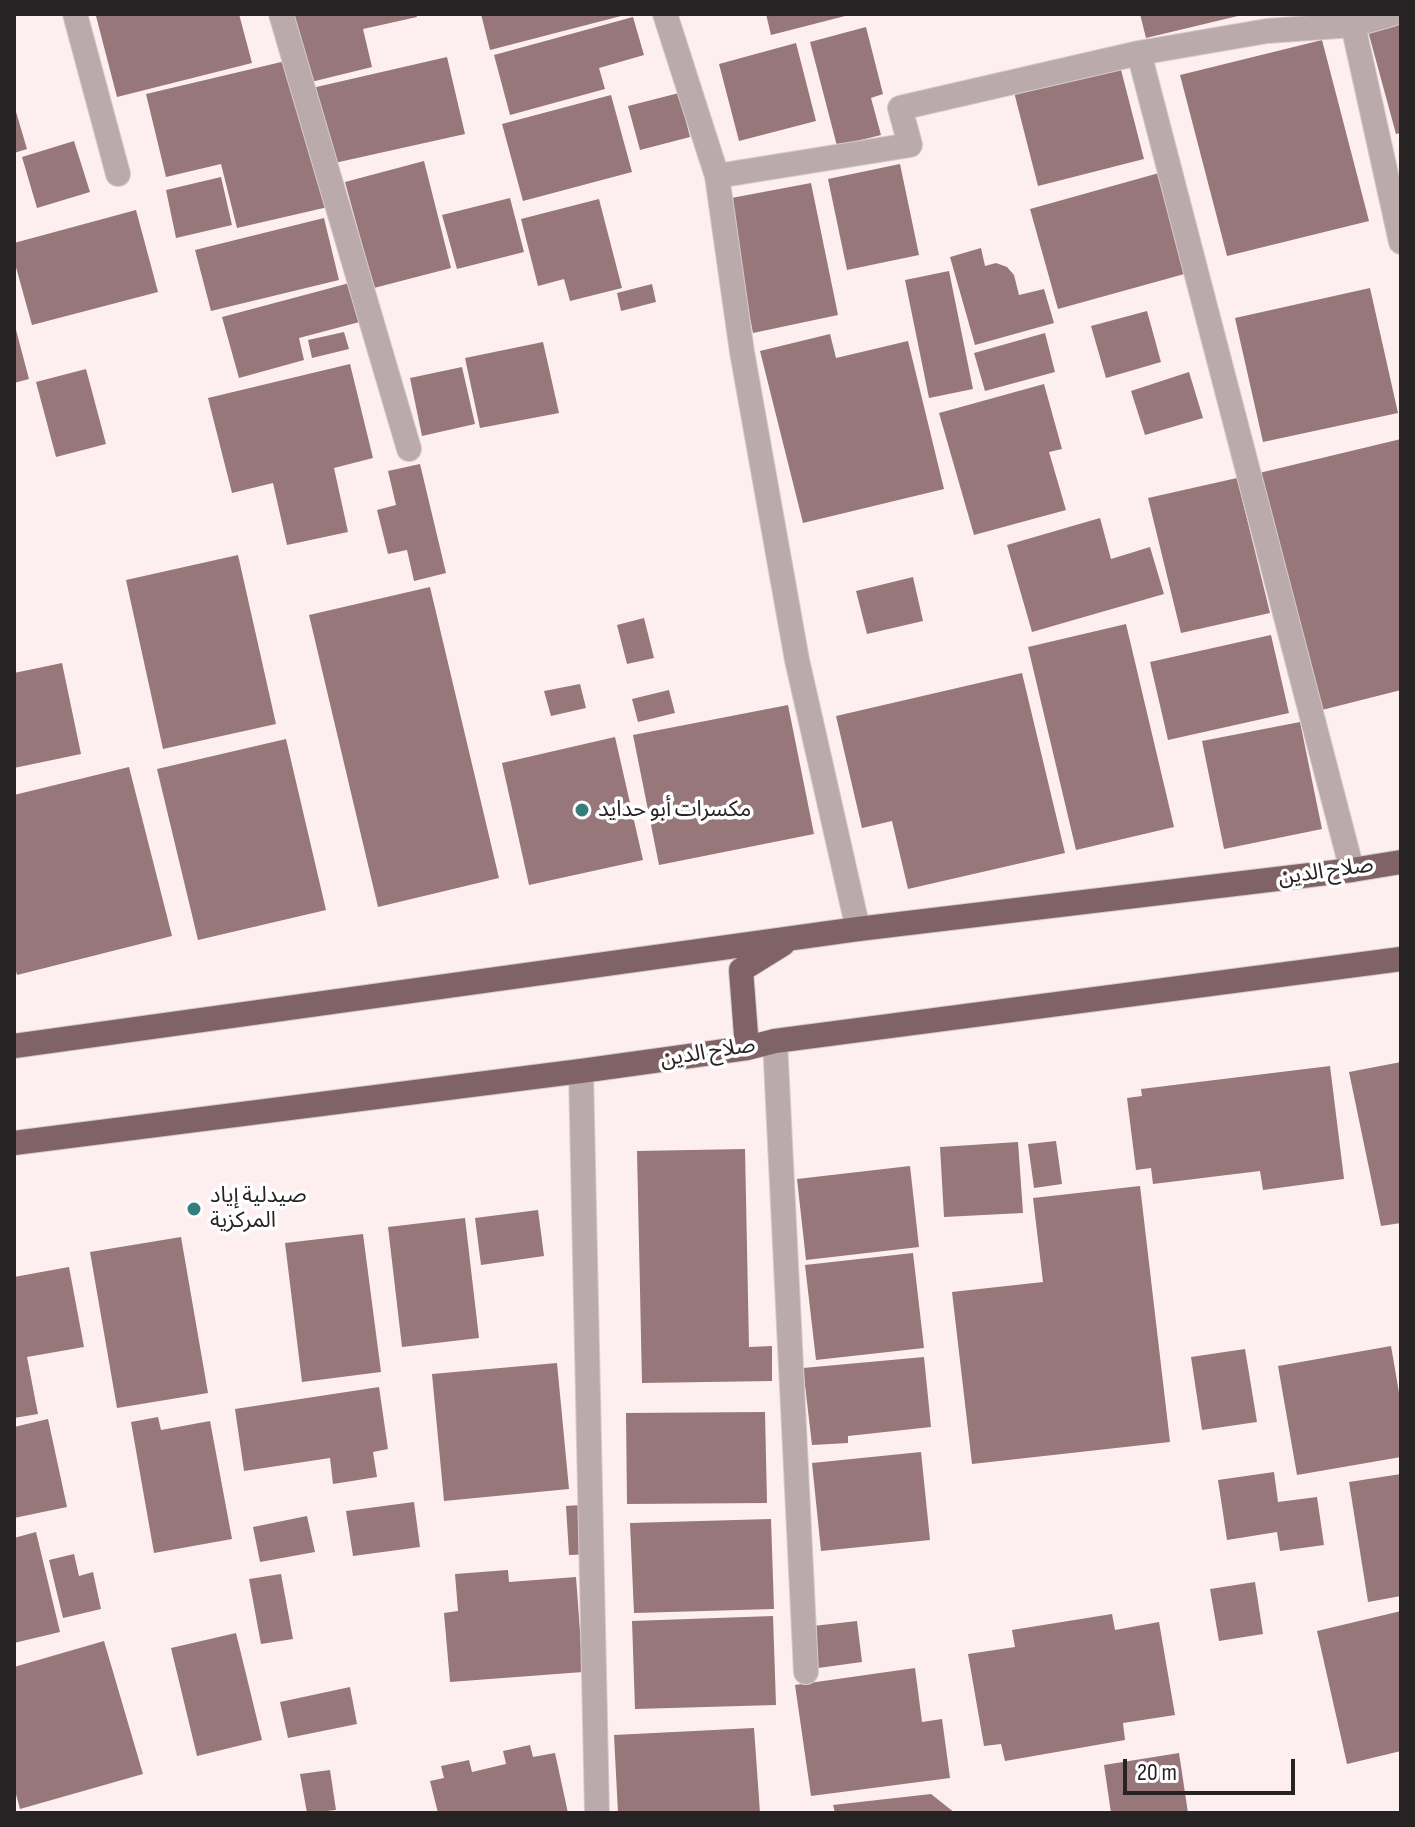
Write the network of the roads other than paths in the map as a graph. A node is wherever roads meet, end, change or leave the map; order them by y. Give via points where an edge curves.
1 (75, 14) edge
2 (281, 14) edge
3 (665, 14) edge
4 (1392, 14) edge
5 (1265, 22) edge
6 (1353, 25) junction
7 (1139, 53) junction
8 (118, 174) dead end
9 (717, 176) junction
10 (1401, 242) edge
11 (409, 449) dead end
12 (1401, 862) edge
13 (1352, 870) junction
14 (858, 929) junction
15 (792, 939) junction
16 (1401, 959) edge
17 (775, 1041) junction
18 (14, 1046) edge
19 (747, 1048) junction
20 (581, 1071) junction
21 (14, 1143) edge
22 (806, 1672) dead end
23 (597, 1813) edge

1 - 8 street
2 - 11 street
3 - 9 street
4 - 6 street
5 - 6 street
5 - 7 street
6 - 10 street
7 - 9 street via 900,108 910,145
7 - 13 street
9 - 14 street via 742,352 797,660
12 - 13 highway, صلاح الدين
13 - 14 highway, صلاح الدين
14 - 15 highway, صلاح الدين
15 - 18 highway, صلاح الدين
15 - 19 highway via 741,970
16 - 17 highway, صلاح الدين
17 - 19 highway, صلاح الدين
17 - 22 street
19 - 20 highway, صلاح الدين
20 - 21 highway, صلاح الدين
20 - 23 street

